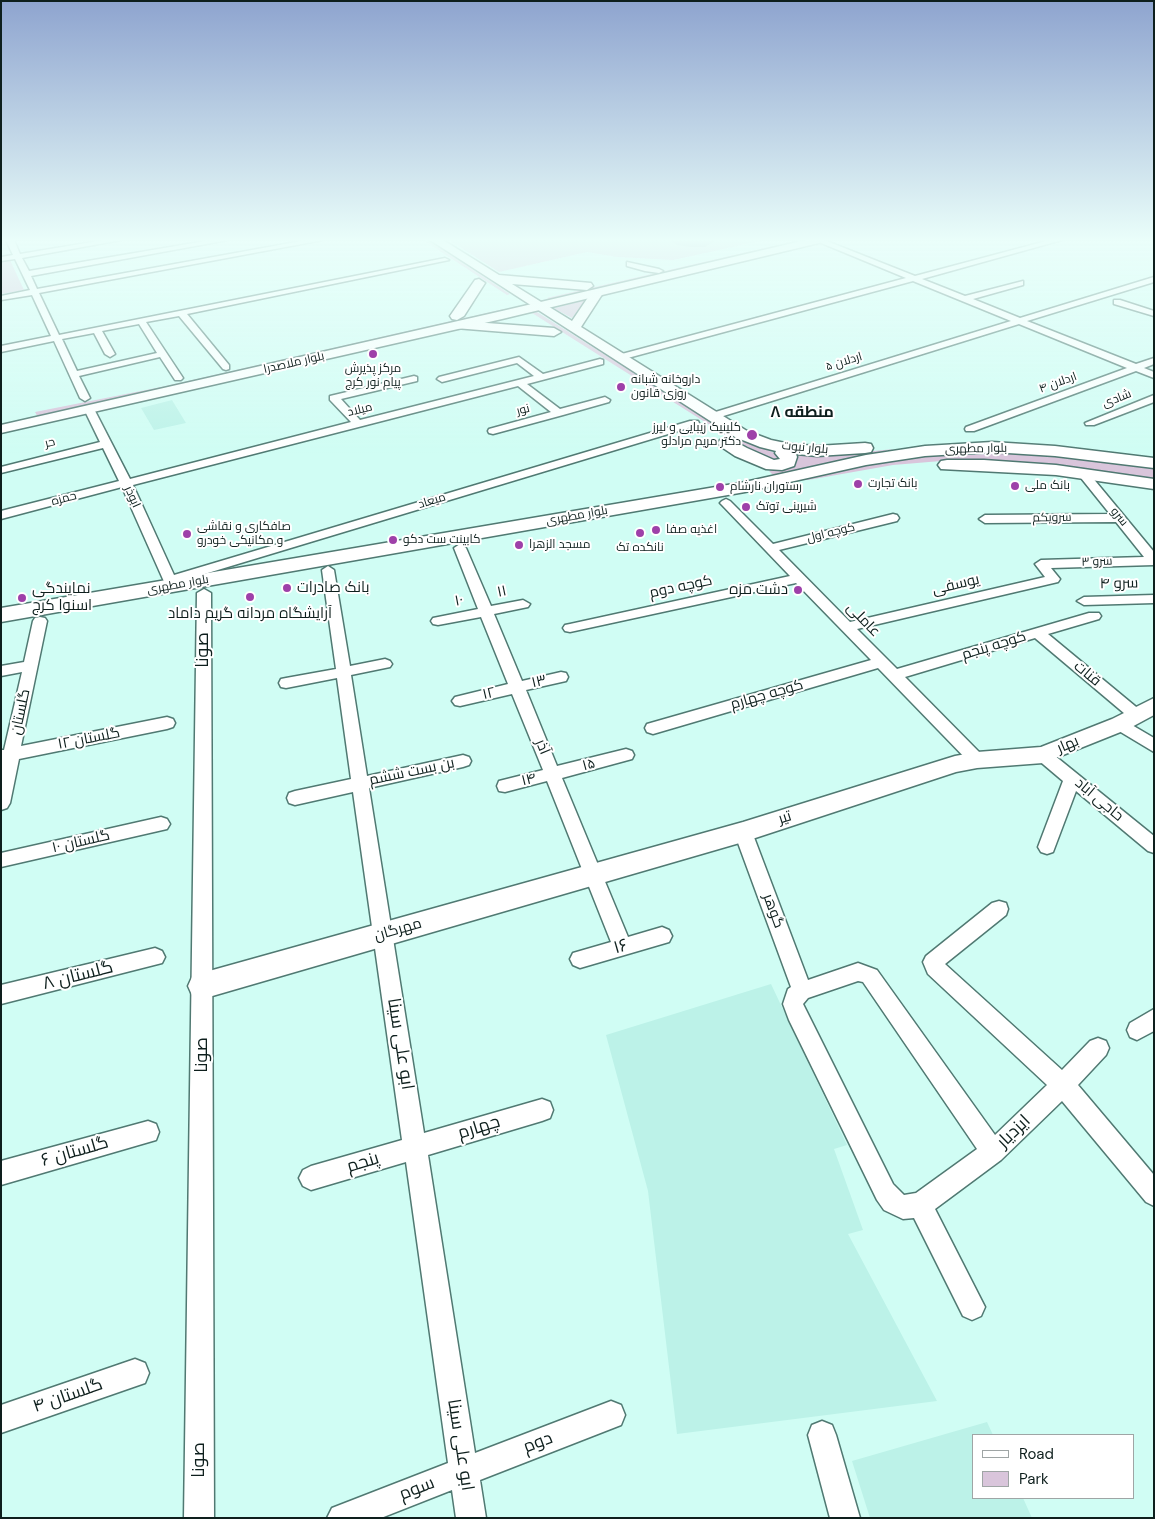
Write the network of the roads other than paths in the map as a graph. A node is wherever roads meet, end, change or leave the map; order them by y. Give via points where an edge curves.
1 (44, 311) edge
2 (191, 311) edge
3 (462, 311) edge
4 (490, 311) edge
5 (522, 311) edge
6 (547, 311) edge
7 (582, 311) edge
8 (794, 311) edge
9 (994, 311) edge
10 (1052, 311) edge
11 (180, 313) junction
12 (141, 321) junction
13 (458, 321) junction
14 (1019, 321) junction
15 (574, 328) junction
16 (97, 330) junction
17 (554, 332) junction
18 (56, 338) junction
19 (1, 349) edge
20 (110, 354) dead end
21 (163, 354) junction
22 (621, 357) junction
23 (1154, 361) edge
24 (600, 362) junction
25 (226, 367) junction
26 (1136, 367) junction
27 (614, 371) dead end
28 (74, 374) junction
29 (1154, 374) edge
30 (542, 377) junction
31 (178, 378) junction
32 (414, 379) dead end
33 (442, 379) dead end
34 (520, 383) junction
35 (1154, 398) edge
36 (605, 400) dead end
37 (87, 404) junction
38 (559, 413) junction
39 (679, 414) dead end
40 (713, 416) junction
41 (10, 419) edge
42 (694, 423) junction
43 (1090, 423) dead end
44 (358, 424) junction
45 (970, 428) dead end
46 (1, 429) edge
47 (493, 431) dead end
48 (106, 444) junction
49 (766, 444) junction
50 (992, 447) junction
51 (741, 452) junction
52 (1154, 463) edge
53 (1, 470) edge
54 (1084, 473) junction
55 (126, 483) junction
56 (1154, 484) edge
57 (746, 487) junction
58 (726, 503) junction
59 (1, 515) edge
60 (893, 518) dead end
61 (1119, 518) junction
62 (985, 519) dead end
63 (281, 546) junction
64 (460, 548) junction
65 (770, 548) junction
66 (1154, 561) edge
67 (1040, 564) joint
68 (284, 567) junction
69 (328, 570) junction
70 (799, 578) junction
71 (171, 583) junction
72 (204, 593) junction
73 (1154, 600) edge
74 (1084, 601) dead end
75 (523, 604) dead end
76 (487, 612) junction
77 (1, 615) edge
78 (1094, 616) dead end
79 (40, 621) junction
80 (438, 621) dead end
81 (847, 627) junction
82 (1, 628) edge
83 (570, 628) dead end
84 (1038, 633) junction
85 (881, 662) junction
86 (385, 664) dead end
87 (30, 666) junction
88 (1, 671) edge
89 (344, 672) junction
90 (894, 675) junction
91 (561, 677) dead end
92 (286, 684) dead end
93 (517, 687) junction
94 (460, 700) dead end
95 (1137, 715) edge
96 (167, 723) dead end
97 (653, 728) dead end
98 (1154, 746) edge
99 (6, 755) edge
100 (626, 755) dead end
101 (1043, 755) junction
102 (977, 760) junction
103 (463, 761) dead end
104 (553, 774) junction
105 (1072, 779) junction
106 (360, 783) junction
107 (505, 786) dead end
108 (295, 798) dead end
109 (1, 803) edge
110 (161, 824) dead end
111 (743, 832) junction
112 (1154, 846) edge
113 (1047, 847) dead end
114 (1, 860) edge
115 (594, 874) junction
116 (999, 908) dead end
117 (383, 934) junction
118 (662, 936) dead end
119 (624, 947) junction
120 (155, 957) dead end
121 (580, 959) dead end
122 (202, 986) junction
123 (802, 991) junction
124 (1, 995) edge
125 (1098, 1048) dead end
126 (1063, 1085) junction
127 (542, 1110) dead end
128 (148, 1132) dead end
129 (416, 1147) junction
130 (993, 1152) junction
131 (1, 1173) edge
132 (311, 1178) dead end
133 (1154, 1194) edge
134 (920, 1204) junction
135 (972, 1307) dead end
136 (135, 1373) dead end
137 (611, 1415) dead end
138 (1, 1419) edge
139 (822, 1435) dead end
140 (464, 1471) junction
141 (199, 1518) edge
142 (342, 1518) edge
143 (471, 1518) edge
144 (845, 1518) edge

1 - 18 street, ابوذر
2 - 11 street
3 - 13 main road
4 - 13 main road, بلوار ملاصدرا
5 - 17 main road
6 - 15 main road, بلوار نبوت
7 - 15 main road
8 - 22 street
9 - 14 street
10 - 14 street, اردلان ۵
11 - 12 street
11 - 25 street
12 - 16 street
12 - 21 street
13 - 17 main road
13 - 25 main road, بلوار ملاصدرا
13 - 37 main road, بلوار ملاصدرا
14 - 26 street
14 - 40 street, اردلان ۵
15 - 22 main road, بلوار نبوت
16 - 18 street
16 - 20 street
17 - 24 main road
18 - 19 street
18 - 28 street, ابوذر
21 - 28 street
21 - 31 street
22 - 40 main road, بلوار نبوت
23 - 26 street, اردلان ۴
24 - 27 main road
24 - 30 street, میلاد
25 - 31 main road, بلوار ملاصدرا
26 - 29 street
26 - 45 street, اردلان ۴
28 - 37 street, ابوذر
30 - 33 street via 518,360
30 - 34 street, میلاد
31 - 37 main road, بلوار ملاصدرا
32 - 44 street via 334,398
34 - 38 street, نور
34 - 44 street, میلاد
35 - 43 street, شادی
36 - 38 street, نور
37 - 41 main road, بلوار ملاصدرا
37 - 48 street, ابوذر
38 - 47 street, نور
39 - 42 main road
40 - 49 main road, بلوار نبوت via 741,434
41 - 46 main road, بلوار ملاصدرا
42 - 51 main road
42 - 63 street, میعاد
44 - 55 street, میلاد
48 - 53 street, حر
48 - 55 street, ابوذر
49 - 50 main road, بلوار نبوت via 817,451 911,446
49 - 51 main road via 786,454 788,462 772,465
50 - 52 main road, بلوار مطهری
50 - 57 main road, بلوار مطهری via 876,458
51 - 57 main road via 759,472 758,478
54 - 56 main road, بلوار مطهری
54 - 58 main road, بلوار مطهری via 984,465 936,465 872,472
54 - 61 street, سرو
55 - 59 street, حمزه
55 - 71 street, ابوذر
57 - 68 main road, بلوار مطهری
58 - 64 main road, بلوار مطهری
58 - 65 street, عاملی
60 - 65 street, کوچه اول
61 - 62 street, سرویکم
61 - 66 street, سرو
63 - 68 street
63 - 71 street, میعاد
64 - 69 main road, بلوار مطهری
64 - 76 street, آذر
65 - 70 street, عاملی
66 - 67 street, سرو ۳
67 - 81 street, یوسفی via 1053,579
68 - 71 main road, بلوار مطهری
69 - 72 main road, بلوار مطهری
69 - 89 street, ابو علی سینا
70 - 81 street, عاملی
70 - 83 street, کوچه دوم
71 - 77 main road, بلوار مطهری
72 - 79 main road, بلوار مطهری
72 - 122 street, صونا
73 - 74 street, سرو ۴
75 - 76 street, ۱۱
76 - 80 street, ۱۰
76 - 93 street, آذر
78 - 84 street, کوچه پنجم
79 - 82 main road, بلوار مطهری
79 - 87 street, گلستان
81 - 85 street, عاملی
84 - 90 street, کوچه پنجم
84 - 95 street, قنات
85 - 90 street, عاملی
85 - 97 street, کوچه چهارم
86 - 89 street
87 - 88 street
87 - 99 street, گلستان
89 - 92 street
89 - 106 street, ابو علی سینا
90 - 102 street, عاملی
91 - 93 street, ۱۳
93 - 94 street, ۱۲
93 - 104 street, آذر
95 - 98 street, قنات
95 - 101 main road, بهار
96 - 99 street, گلستان ۱۲
99 - 109 street, گلستان
100 - 104 street, ۱۵
101 - 102 main road, بهار
101 - 105 street, حاجی آباد
102 - 111 main road, تیر via 945,767
103 - 106 street, بن بست ششم
104 - 107 street, ۱۴
104 - 115 street, آذر
105 - 112 street, حاجی آباد
105 - 113 street
106 - 108 street, بن بست ششم
106 - 117 street, ابو علی سینا
110 - 114 street, گلستان ۱۰
111 - 115 main road, تیر
111 - 123 street, گوهر
115 - 117 main road, مهرگان
115 - 119 street, آذر
116 - 126 street via 933,962 935,968
117 - 122 main road, مهرگان
117 - 129 street, ابو علی سینا
118 - 119 street, ۱۶
119 - 121 street, ۱۶
120 - 124 street, گلستان ۸
122 - 141 street, صونا
123 - 130 street via 858,972 870,976
123 - 134 street via 794,996 796,1013 885,1192 892,1202 903,1207
125 - 126 street, ایزدیار
126 - 130 street, ایزدیار
126 - 133 street
127 - 129 street, چهارم
128 - 131 street, گلستان ۶
129 - 132 street, پنجم
129 - 140 street, ابو علی سینا
130 - 134 street, ایزدیار
134 - 135 street
136 - 138 street, گلستان ۴
137 - 140 street, دوم
139 - 144 street
140 - 142 street, سوم
140 - 143 street, ابو علی سینا

